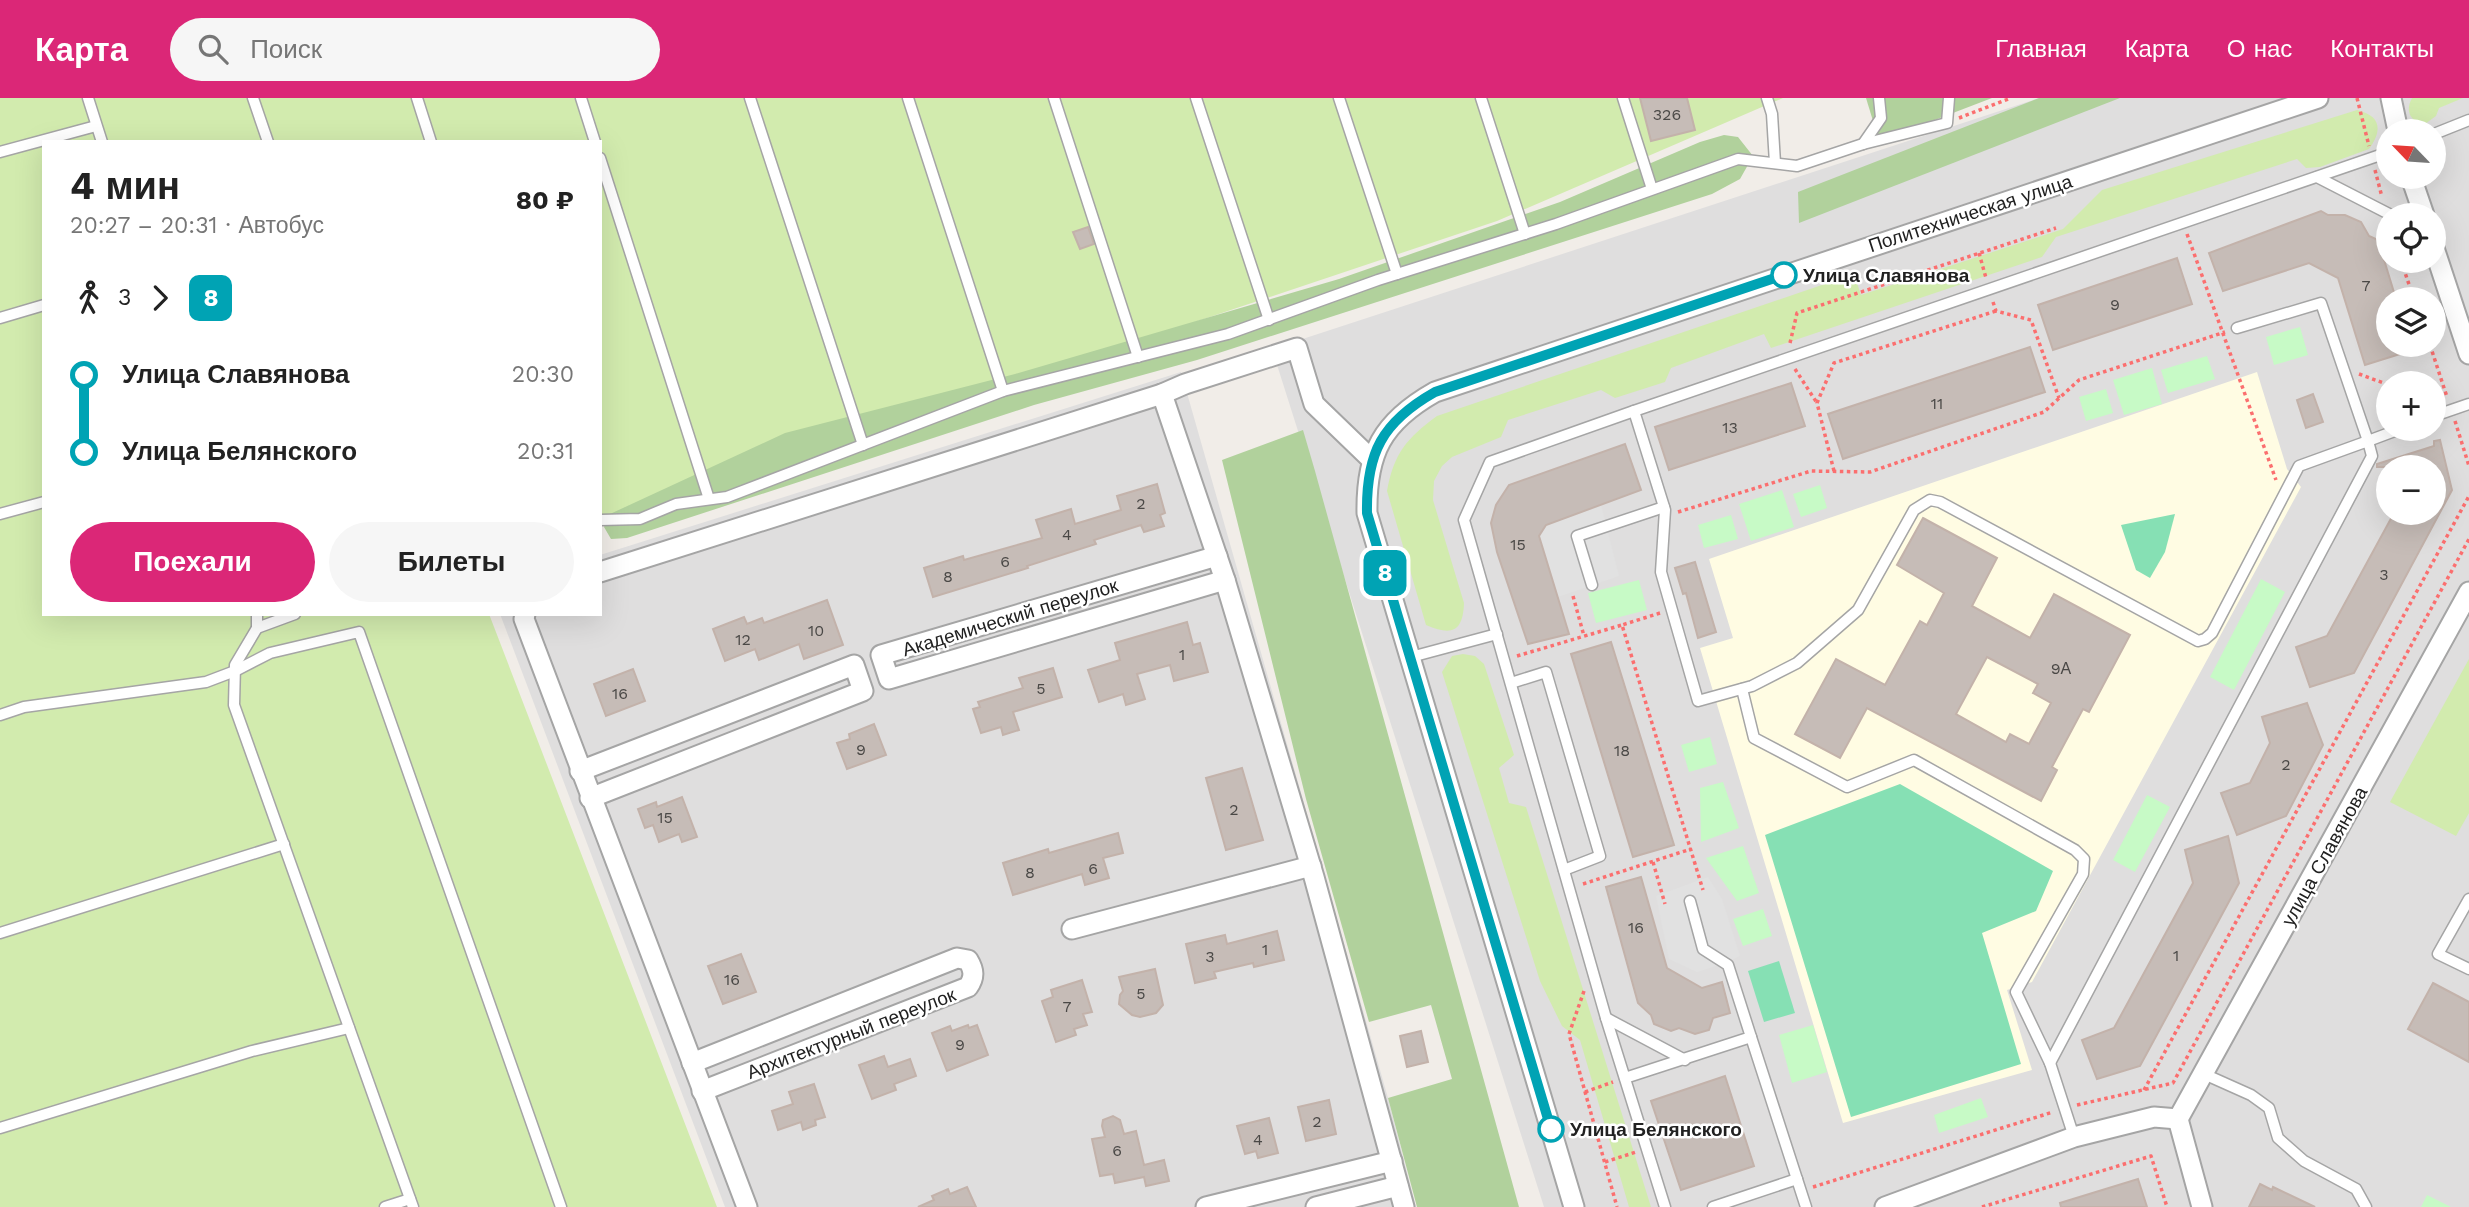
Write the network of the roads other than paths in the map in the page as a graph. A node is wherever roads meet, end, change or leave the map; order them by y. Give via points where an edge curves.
1 (88, 98) edge
2 (253, 98) edge
3 (417, 98) edge
4 (581, 98) edge
5 (750, 98) edge
6 (908, 98) edge
7 (1054, 98) edge
8 (1196, 98) edge
9 (1339, 98) edge
10 (1480, 98) edge
11 (1623, 98) edge
12 (1767, 98) edge
13 (1879, 98) edge
14 (1950, 98) edge
15 (2318, 98) edge
16 (2391, 98) edge
17 (2395, 119) edge
18 (2469, 120) edge
19 (96, 126) junction
20 (2446, 129) edge
21 (44, 140) edge
22 (101, 140) edge
23 (267, 140) edge
24 (430, 140) edge
25 (594, 140) edge
26 (42, 141) edge
27 (1863, 144) junction
28 (0, 152) edge
29 (2376, 157) edge
30 (1775, 163) junction
31 (602, 164) edge
32 (2317, 177) junction
33 (1652, 189) junction
34 (2376, 207) edge
35 (1525, 234) junction
36 (2442, 273) edge
37 (1397, 274) junction
38 (42, 306) edge
39 (0, 318) edge
40 (1269, 320) junction
41 (2237, 328) road end
42 (2469, 354) edge
43 (1138, 357) junction
44 (1003, 391) junction
45 (1162, 394) junction
46 (2469, 404) edge
47 (1634, 411) junction
48 (2446, 412) edge
49 (2376, 438) edge
50 (2368, 441) junction
51 (863, 445) junction
52 (1372, 460) junction
53 (709, 499) junction
54 (42, 503) edge
55 (1664, 512) junction
56 (0, 514) edge
57 (602, 520) edge
58 (1217, 556) junction
59 (602, 571) edge
60 (1225, 580) junction
61 (1592, 585) dead end
62 (2469, 592) edge
63 (257, 616) edge
64 (290, 616) edge
65 (525, 616) edge
66 (257, 628) junction
67 (1496, 634) junction
68 (1411, 657) junction
69 (235, 671) junction
70 (1511, 683) junction
71 (1742, 689) junction
72 (0, 715) edge
73 (580, 771) junction
74 (590, 798) junction
75 (284, 844) junction
76 (1311, 866) junction
77 (1564, 870) junction
78 (2469, 899) edge
79 (1690, 901) dead end
80 (1072, 929) dead end
81 (0, 933) edge
82 (2469, 969) edge
83 (1606, 1018) junction
84 (349, 1028) junction
85 (1751, 1037) junction
86 (1685, 1060) junction
87 (692, 1063) junction
88 (2050, 1063) junction
89 (2204, 1074) junction
90 (1625, 1078) junction
91 (702, 1091) junction
92 (2178, 1119) junction
93 (0, 1128) edge
94 (2074, 1137) junction
95 (1392, 1161) junction
96 (1797, 1179) junction
97 (1398, 1186) junction
98 (411, 1203) edge
99 (385, 1207) edge
100 (561, 1207) edge
101 (747, 1207) edge
102 (1206, 1207) edge
103 (1316, 1207) edge
104 (1404, 1207) edge
105 (1574, 1207) edge
106 (1664, 1207) edge
107 (1713, 1207) edge
108 (1806, 1207) edge
109 (1888, 1207) edge
110 (2202, 1207) edge
111 (2366, 1207) edge

1 - 19 lane
2 - 23 lane
3 - 24 lane
4 - 25 lane
5 - 51 lane
6 - 44 lane
7 - 43 lane
8 - 40 lane
9 - 37 lane
10 - 35 lane
11 - 33 lane
12 - 30 lane
13 - 27 lane via 1881,118
14 - 27 lane via 1947,123
15 - 52 street, Политехническая улица via 1435,392 1391,424
16 - 17 street
18 - 20 lane
19 - 21 lane
19 - 22 lane
26 - 28 lane
27 - 30 lane via 1797,166
29 - 32 lane
30 - 33 lane via 1738,159
31 - 53 lane
32 - 34 lane
32 - 47 lane
33 - 35 lane
35 - 37 lane
36 - 42 street
37 - 40 lane
38 - 39 lane
40 - 43 lane
41 - 50 lane via 2321,303
43 - 44 lane
44 - 51 lane
45 - 52 street via 1297,348 1314,404
45 - 58 street
45 - 59 street
46 - 48 lane
47 - 55 lane
47 - 67 lane via 1490,462 1464,520
49 - 50 lane
50 - 71 lane via 2299,466 2205,639 2197,641 1930,500 1914,510 1858,610 1797,663
50 - 88 lane via 2372,456
51 - 53 lane via 727,497
52 - 68 street via 1367,513
53 - 57 lane via 676,504 640,519
54 - 56 lane
55 - 61 lane via 1577,536
55 - 71 lane via 1661,572 1698,701
58 - 60 street
58 - 60 street, Академический переулок via 881,655 889,679
60 - 76 street
62 - 89 street, улица Славянова
63 - 66 lane
64 - 66 lane
65 - 73 street
66 - 69 lane
67 - 68 lane
67 - 70 lane
68 - 105 street
69 - 72 lane via 206,682
69 - 75 lane via 234,705
69 - 100 lane via 270,653 359,632
70 - 77 lane
70 - 77 lane via 1546,672 1600,856
71 - 88 lane via 1754,738 1847,788 1914,760 2084,859 2083,874 2016,992
73 - 74 street
73 - 74 street via 854,665 863,691
74 - 87 street
75 - 81 lane
75 - 84 lane
76 - 80 street
76 - 95 street
77 - 83 lane
78 - 82 lane via 2438,954
79 - 85 lane via 1703,949 1728,965
83 - 86 lane
83 - 90 lane
84 - 93 lane via 252,1051
84 - 98 lane
85 - 86 lane
85 - 96 lane
86 - 90 lane
87 - 91 street
87 - 91 street, Архитектурный переулок via 957,958 968,960 973,968 974,978 968,987
88 - 94 lane
89 - 92 street, улица Славянова
89 - 111 lane via 2269,1108 2278,1138 2304,1161 2356,1189
90 - 106 lane
91 - 101 street
92 - 94 street via 2154,1117
92 - 110 street
94 - 109 street
95 - 97 street
95 - 102 street
96 - 107 lane
96 - 108 lane
97 - 103 street
97 - 104 street
98 - 99 lane

